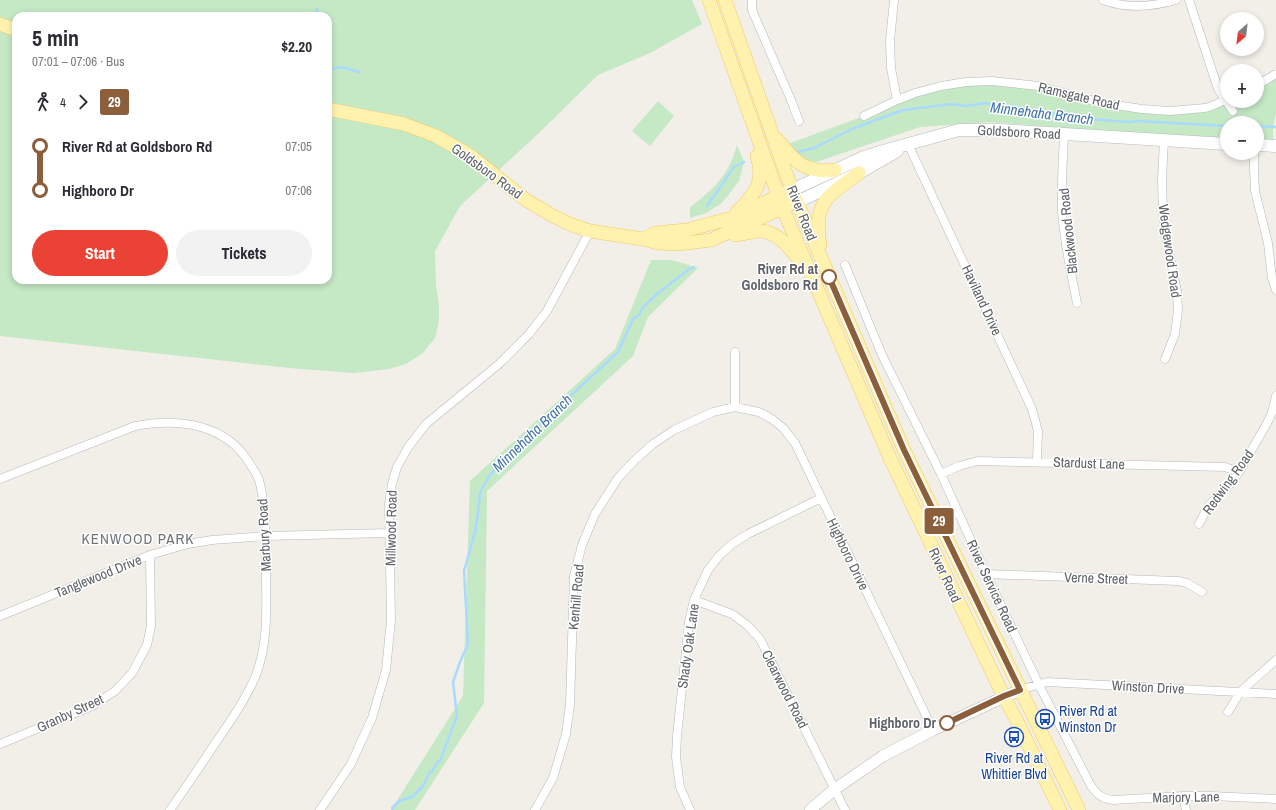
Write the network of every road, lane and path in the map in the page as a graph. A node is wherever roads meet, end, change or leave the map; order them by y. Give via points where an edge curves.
1 (709, 0) edge
2 (725, 0) edge
3 (752, 0) edge
4 (894, 0) edge
5 (1103, 0) edge
6 (1176, 0) edge
7 (1189, 0) edge
8 (0, 24) edge
9 (12, 28) edge
10 (1276, 74) edge
11 (1264, 81) edge
12 (1220, 92) edge
13 (897, 100) junction
14 (1220, 102) edge
15 (1232, 108) edge
16 (332, 109) edge
17 (1234, 111) dead end
18 (864, 116) dead end
19 (751, 118) junction
20 (799, 121) dead end
21 (770, 130) junction
22 (1064, 134) junction
23 (1164, 140) junction
24 (908, 144) junction
25 (1220, 144) edge
26 (1264, 145) edge
27 (1276, 146) edge
28 (1254, 160) edge
29 (835, 170) junction
30 (859, 173) junction
31 (778, 196) junction
32 (794, 196) junction
33 (783, 209) junction
34 (732, 218) junction
35 (590, 231) junction
36 (643, 239) junction
37 (711, 240) junction
38 (822, 262) junction
39 (844, 265) dead end
40 (1276, 290) edge
41 (822, 301) junction
42 (1077, 303) dead end
43 (734, 352) dead end
44 (1164, 358) dead end
45 (1276, 396) edge
46 (735, 407) junction
47 (1037, 461) junction
48 (1239, 472) junction
49 (941, 474) junction
50 (0, 479) edge
51 (821, 498) junction
52 (1199, 524) dead end
53 (389, 533) junction
54 (265, 536) junction
55 (150, 555) junction
56 (986, 574) junction
57 (1202, 592) dead end
58 (694, 600) junction
59 (0, 616) edge
60 (1276, 660) edge
61 (1039, 685) junction
62 (1020, 690) junction
63 (1241, 691) junction
64 (1276, 694) edge
65 (1004, 696) junction
66 (1228, 712) dead end
67 (933, 730) junction
68 (0, 744) edge
69 (836, 789) junction
70 (1097, 794) joint
71 (1183, 796) junction
72 (1276, 799) edge
73 (170, 810) edge
74 (320, 810) edge
75 (535, 810) edge
76 (690, 810) edge
77 (810, 810) edge
78 (845, 810) edge
79 (1060, 810) edge
80 (1079, 810) edge
81 (1186, 810) edge

1 - 19 main road, River Road
2 - 21 main road, River Road
3 - 20 street via 752,10
4 - 13 street via 890,41 891,68
5 - 6 street via 1112,4 1139,7
7 - 12 street
8 - 9 main road
10 - 11 street
13 - 14 street, Ramsgate Road via 941,86 992,81 1038,86 1102,103 1142,109 1205,108
13 - 18 street, Ramsgate Road
15 - 17 street
16 - 35 main road, Goldsboro Road via 404,124 436,136 471,156 526,200 552,216
19 - 31 main road, River Road
19 - 34 main road via 760,174 754,193
21 - 29 main road via 794,160 802,165 816,170
21 - 32 main road, River Road
22 - 23 main road, Goldsboro Road
22 - 24 main road, Goldsboro Road via 959,130
22 - 42 street, Blackwood Road via 1062,212
23 - 25 main road, Goldsboro Road
23 - 44 street, Wedgewood Road via 1163,214 1178,310 1175,334
24 - 29 main road, Goldsboro Road via 864,157
24 - 30 main road, Goldsboro Road
24 - 47 street, Haviland Drive via 1032,409 1038,431
26 - 27 main road
28 - 40 street via 1255,191
29 - 32 main road, Goldsboro Road
30 - 32 main road, Goldsboro Road
30 - 38 main road via 832,194 822,206 818,231
31 - 32 main road, Goldsboro Road
31 - 33 main road, River Road
31 - 34 main road, Goldsboro Road
32 - 33 main road, Goldsboro Road
32 - 38 main road, River Road
33 - 37 main road, Goldsboro Road
33 - 41 main road, River Road
34 - 36 main road, Goldsboro Road via 687,230 656,233
35 - 36 main road, Goldsboro Road
35 - 53 street, Millwood Road via 547,311 529,334 499,364 426,424 409,446 397,467 392,484
36 - 37 main road, Goldsboro Road via 679,244
37 - 41 main road via 758,231 775,235 787,244 803,266
38 - 62 main road, River Road via 904,450
39 - 49 street, River Service Road via 882,355
41 - 65 main road, River Road via 890,458
43 - 46 street
45 - 48 street, Redwing Road via 1272,413
46 - 51 street, Highboro Drive via 759,412 783,428 794,443
46 - 75 street, Kenhill Road via 713,412 674,430 653,444 618,478 595,514 582,545 574,576 570,705 566,734 553,778
47 - 48 street, Stardust Lane via 1225,466
47 - 49 street, Stardust Lane via 978,461
48 - 52 street, Redwing Road via 1209,505
49 - 56 street, River Service Road
50 - 54 street, Marbury Road via 135,426 180,422 203,427 224,437 246,457 258,478 264,505
51 - 58 street, Shady Oak Lane via 732,544 708,570
51 - 67 street, Highboro Drive
53 - 54 street, Tanglewood Drive
53 - 74 street, Millwood Road via 391,620 386,670 372,718 354,757
54 - 55 street, Tanglewood Drive via 212,540
54 - 73 street, Marbury Road via 266,631 256,674 237,712
55 - 59 street, Tanglewood Drive
55 - 68 street, Granby Street via 151,626 147,645 132,673 115,691 92,706
56 - 57 street, Verne Street via 1178,581
56 - 61 street, River Service Road
58 - 69 street, Clearwood Road via 732,614 760,639
58 - 76 street, Shady Oak Lane via 689,622 676,757 680,787
60 - 63 street
61 - 62 street, Winston Drive
61 - 63 street, Winston Drive via 1047,682
61 - 70 street, River Service Road
62 - 65 street
62 - 80 main road, River Road
63 - 64 street, Winston Drive
63 - 66 street
65 - 67 street
65 - 79 main road, River Road
67 - 69 street via 883,756
69 - 77 street
69 - 78 street, Clearwood Road
70 - 71 street, Marjory Lane via 1104,799 1113,800
71 - 72 street, Marjory Lane
71 - 81 street

